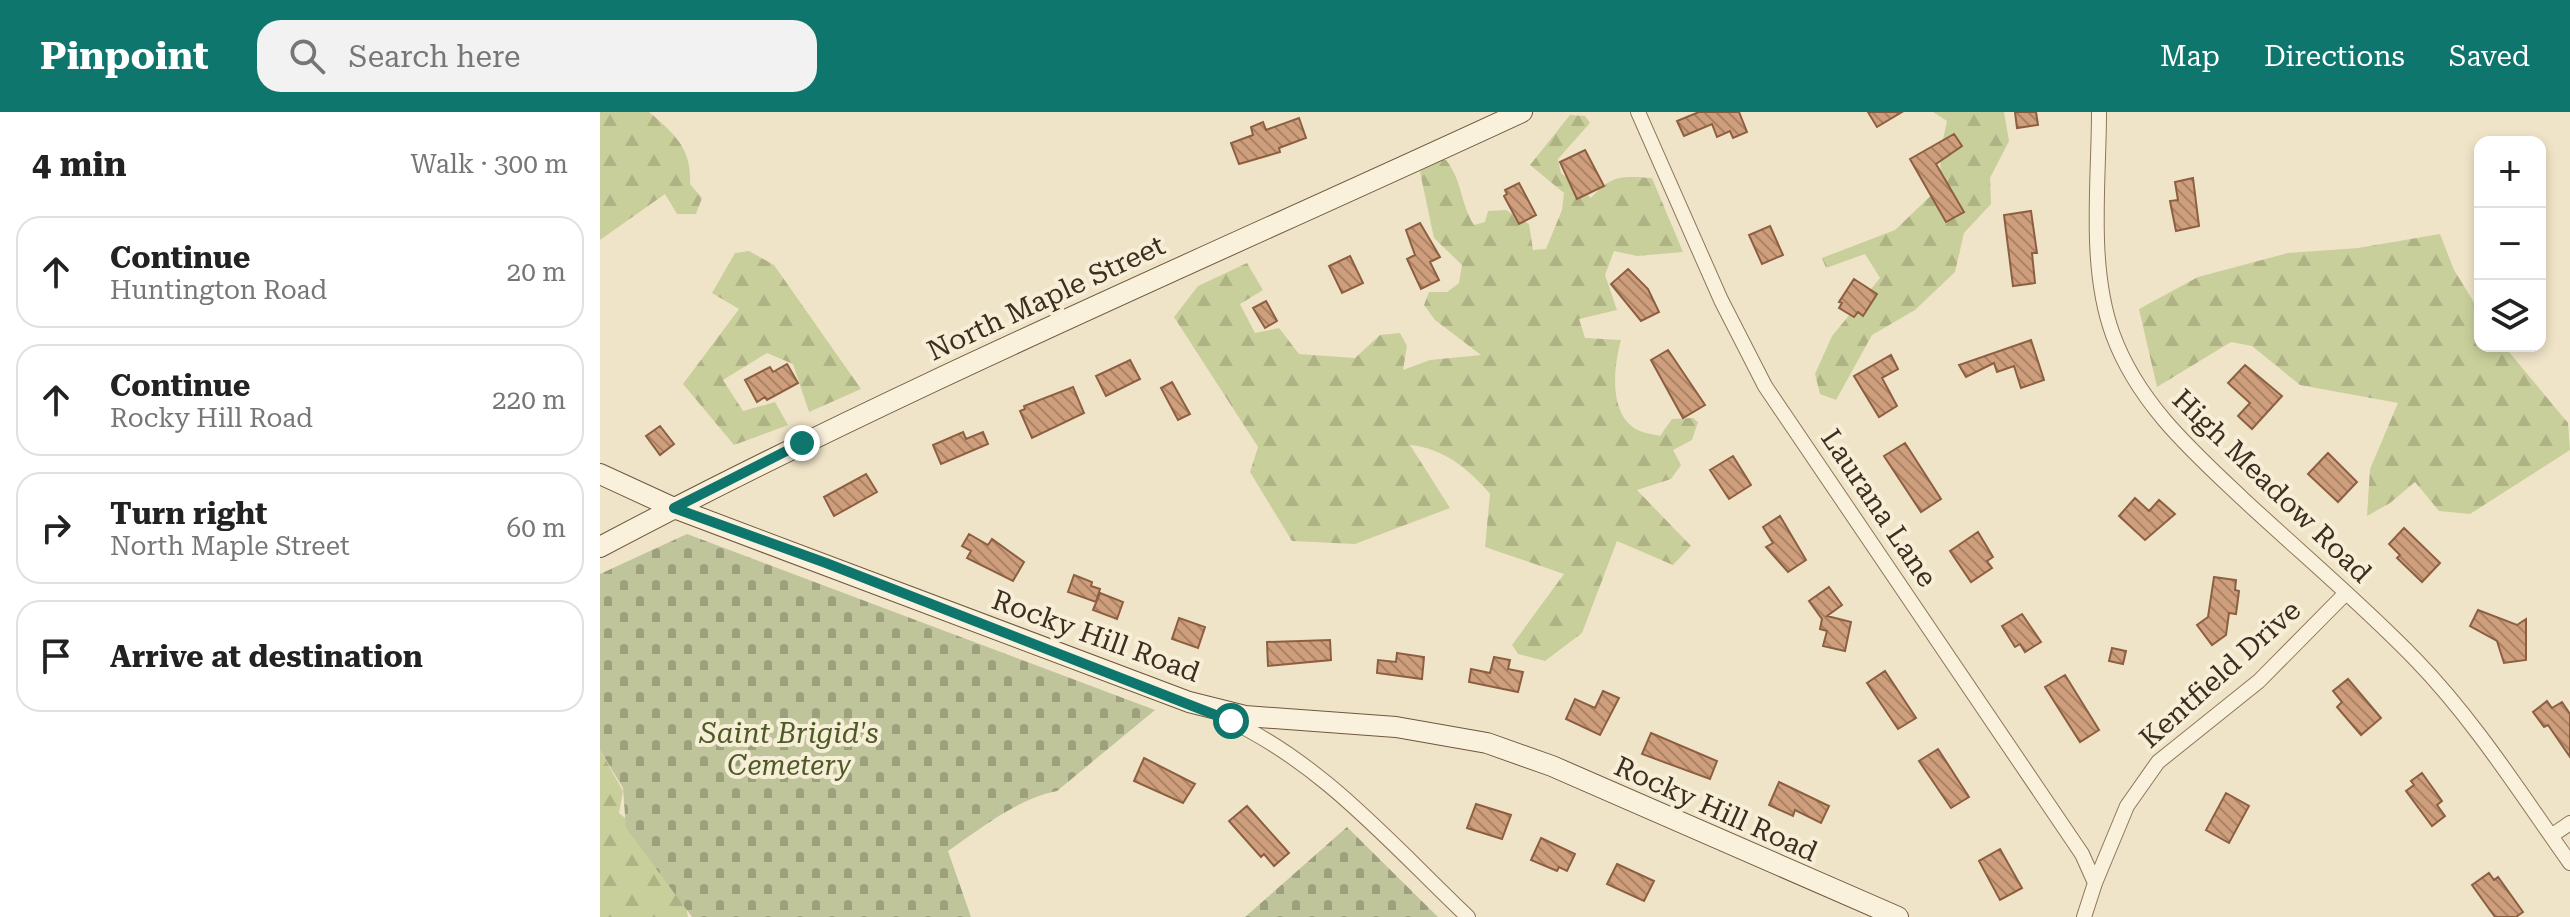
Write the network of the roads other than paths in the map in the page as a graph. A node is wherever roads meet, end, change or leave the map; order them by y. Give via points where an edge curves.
1 (1522, 112) edge
2 (1638, 112) edge
3 (2099, 112) edge
4 (600, 474) edge
5 (674, 508) junction
6 (600, 547) edge
7 (2345, 594) junction
8 (1189, 702) junction
9 (2570, 823) edge
10 (2551, 836) junction
11 (2570, 863) edge
12 (2095, 883) junction
13 (1468, 917) edge
14 (1898, 917) edge
15 (2084, 917) edge

1 - 5 street, North Maple Street via 925,384
2 - 12 street, Laurana Lane via 1765,386 2082,854
3 - 7 street, High Meadow Road via 2101,281 2106,314 2122,356 2145,397 2185,445
4 - 5 street, Rocky Hill Road
5 - 6 street, North Maple Street
5 - 8 street, Rocky Hill Road
7 - 10 street, High Meadow Road via 2456,704
7 - 12 street, Kentfield Drive via 2259,681 2158,762 2127,806
8 - 13 street via 1300,761
8 - 14 street, Rocky Hill Road via 1245,716 1396,727 1487,743 1552,766
9 - 10 street
10 - 11 street, High Meadow Road
12 - 15 street

